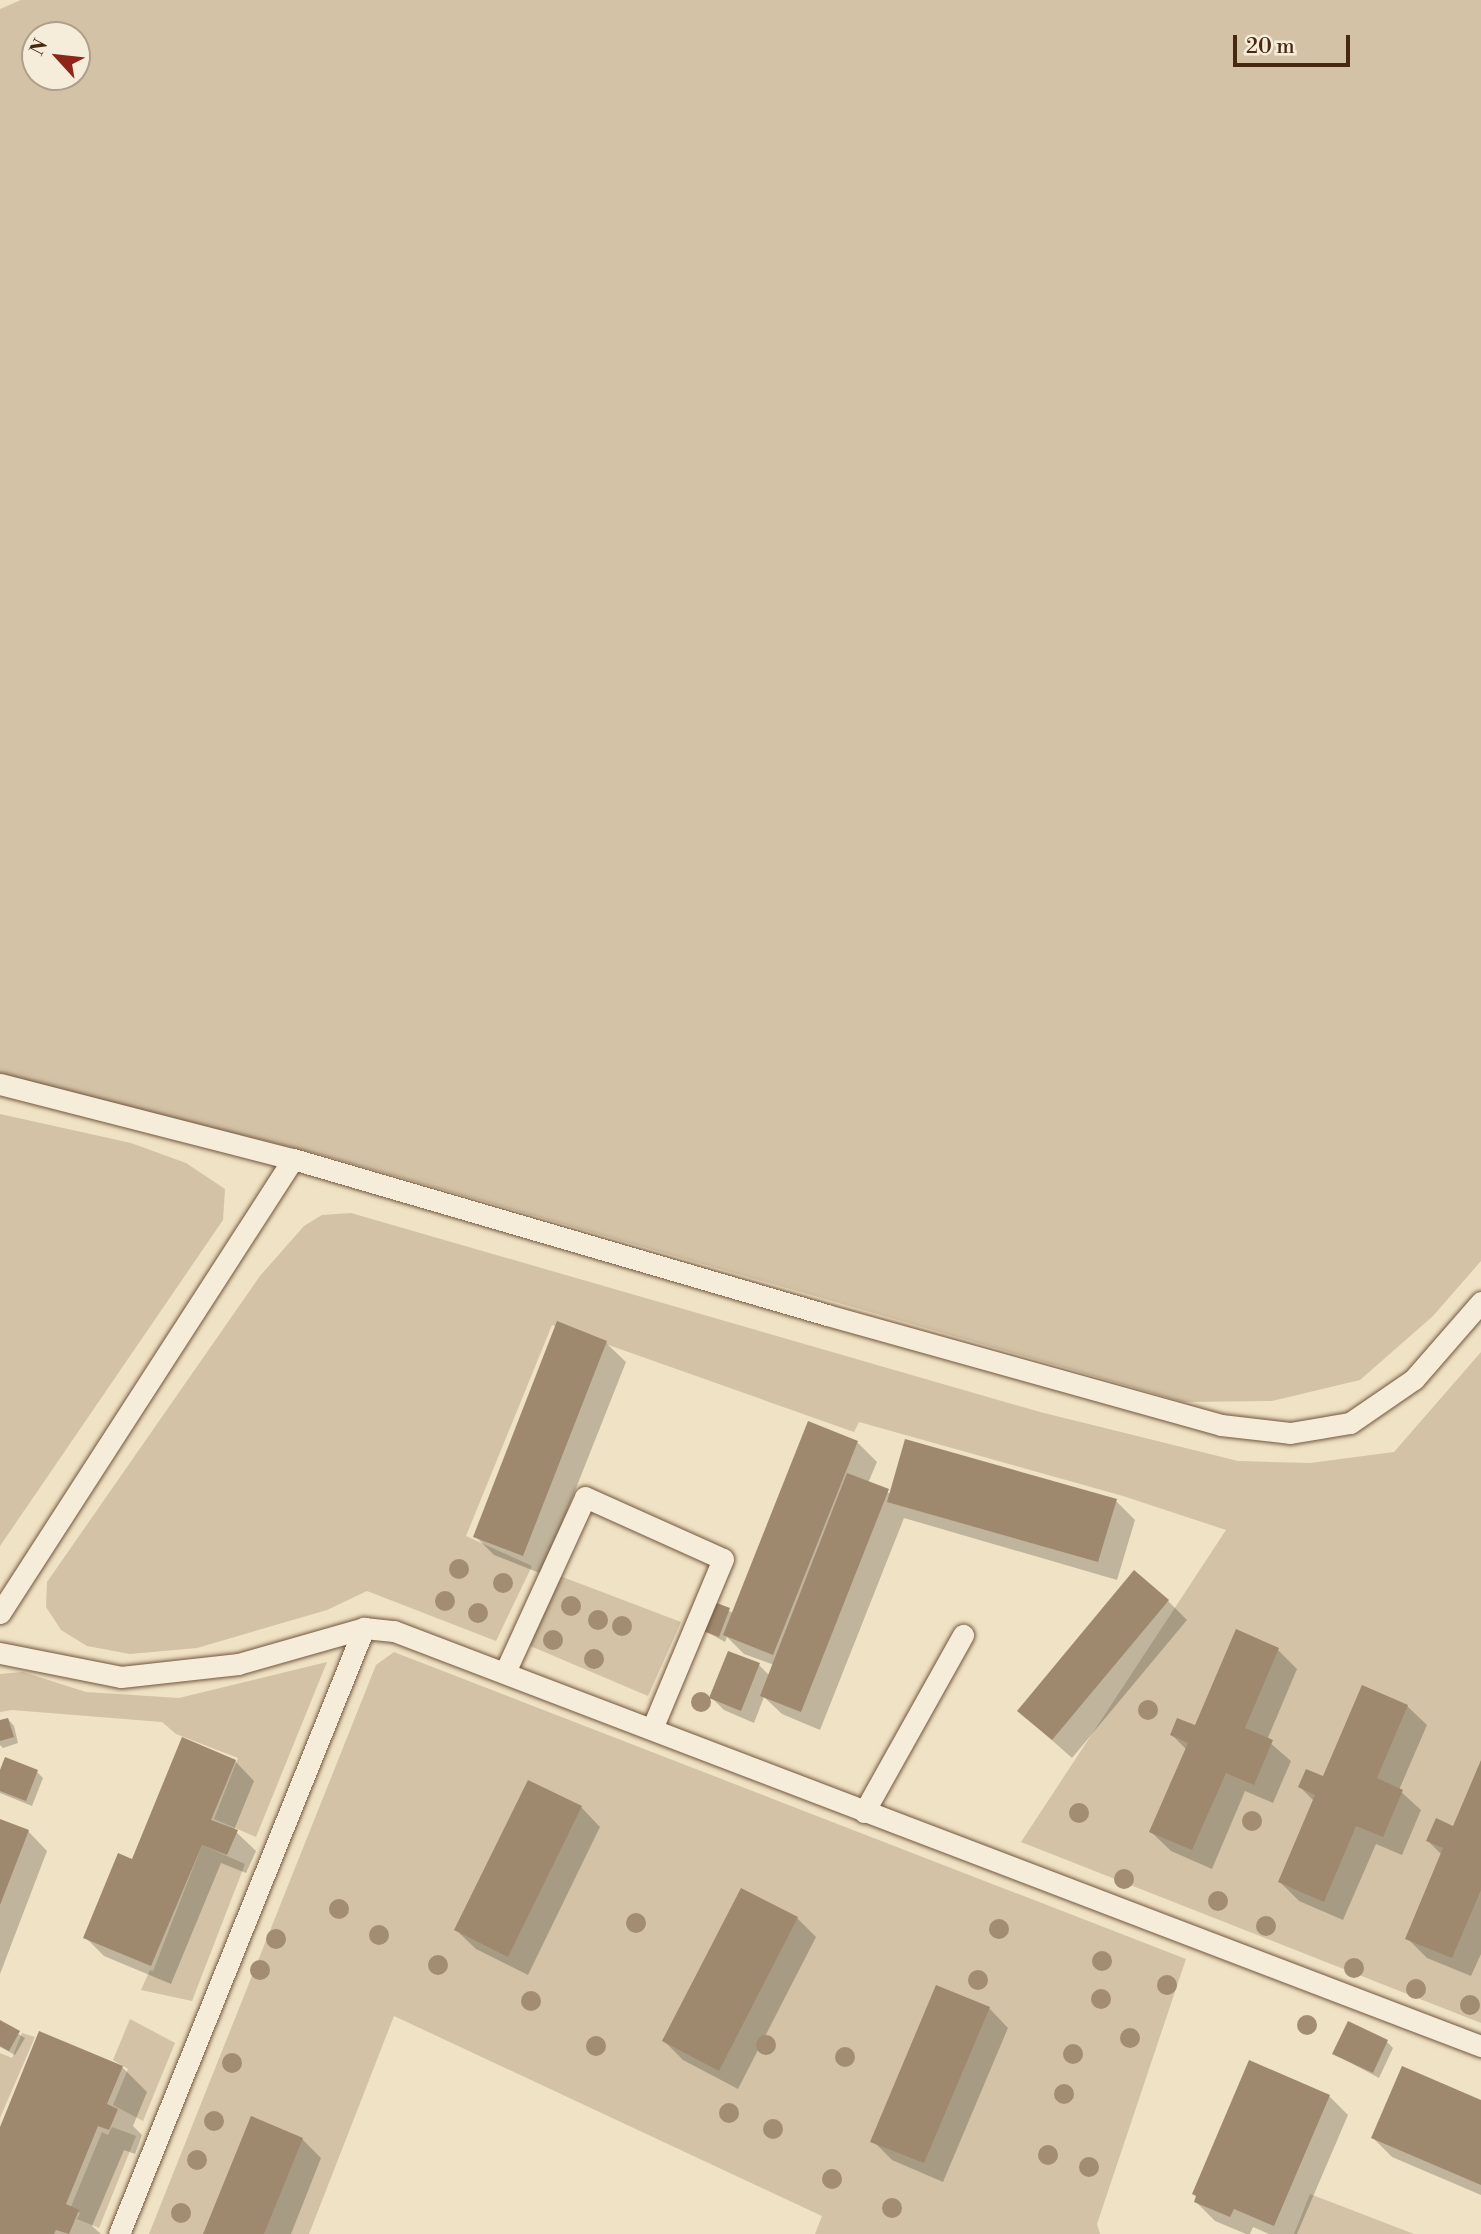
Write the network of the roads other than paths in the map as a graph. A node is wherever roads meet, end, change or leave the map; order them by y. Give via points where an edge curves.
1 (0, 1084) edge
2 (293, 1159) junction
3 (1481, 1302) edge
4 (0, 1613) edge
5 (365, 1628) junction
6 (962, 1635) dead end
7 (0, 1653) edge
8 (505, 1672) junction
9 (652, 1730) junction
10 (864, 1812) junction
11 (1481, 2046) edge
12 (119, 2234) edge

1 - 2 lane
2 - 3 lane via 827,1315 1235,1427 1290,1433 1350,1423 1414,1379
2 - 4 lane
5 - 7 lane via 238,1664 121,1677
5 - 8 lane via 394,1631
5 - 12 lane
6 - 10 lane
8 - 9 lane
8 - 9 lane via 585,1497 723,1559
9 - 10 lane
10 - 11 lane

